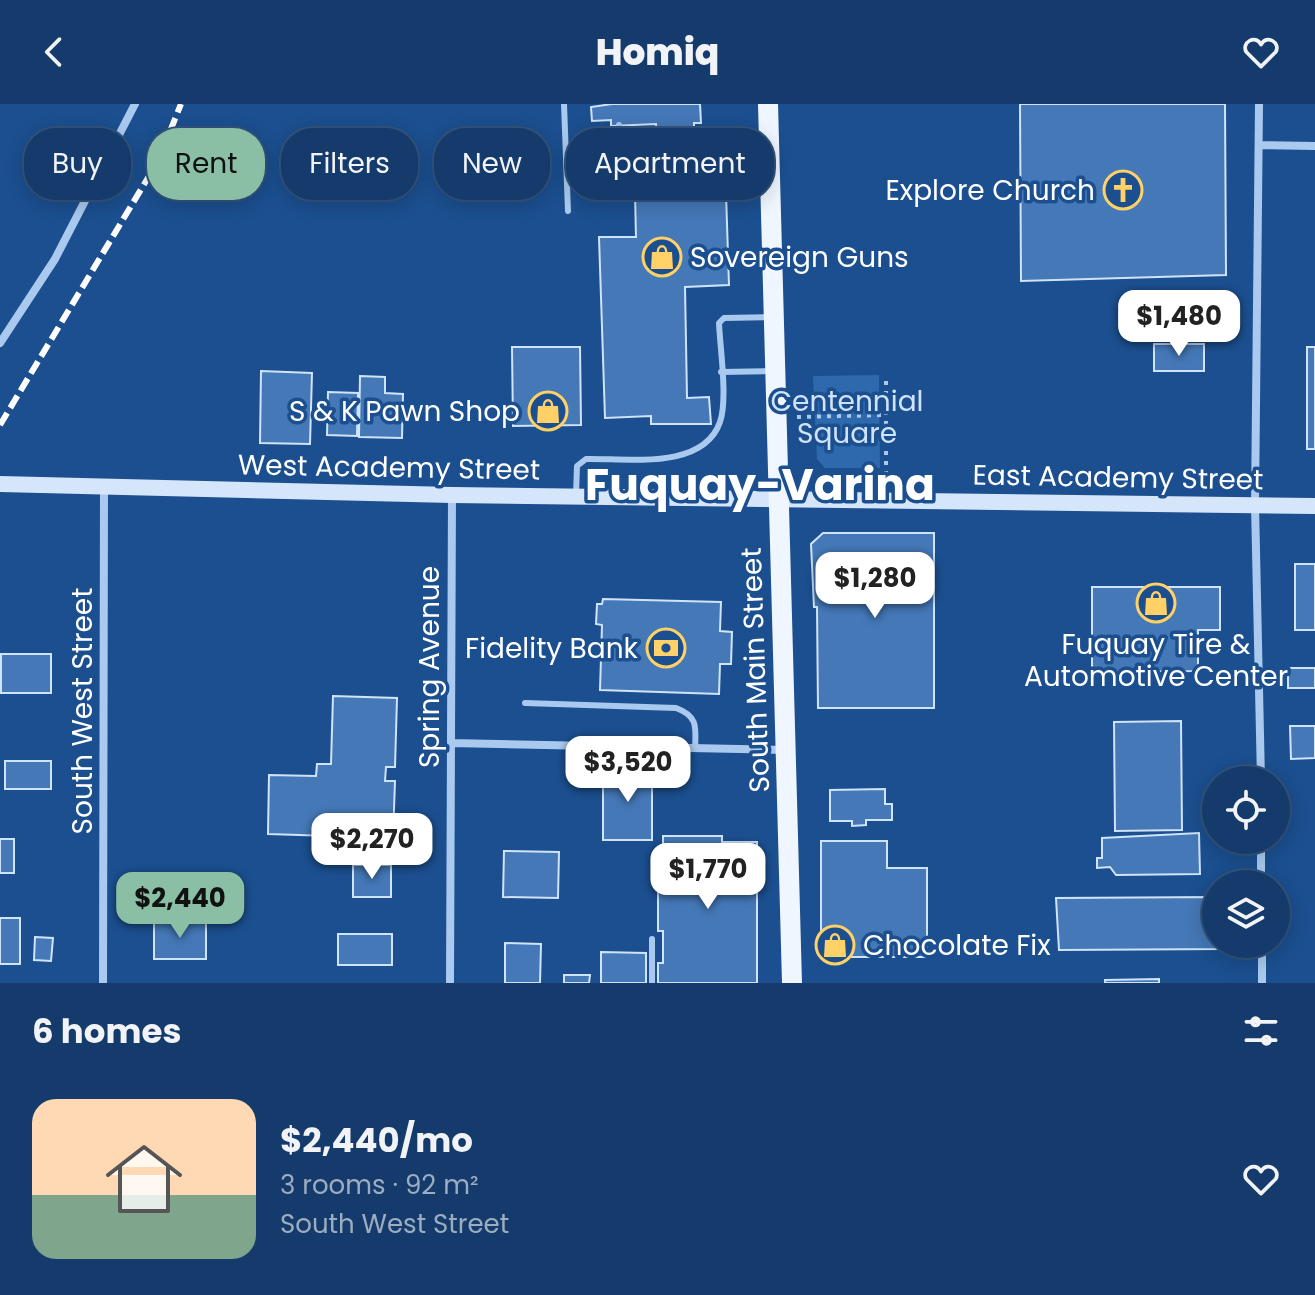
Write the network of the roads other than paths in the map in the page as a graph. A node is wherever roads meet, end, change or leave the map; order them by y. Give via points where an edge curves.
1 (135, 104) edge
2 (564, 104) edge
3 (768, 104) edge
4 (1259, 104) edge
5 (619, 125) dead end
6 (619, 128) edge
7 (769, 128) edge
8 (1260, 145) junction
9 (1315, 146) edge
10 (771, 200) edge
11 (568, 211) dead end
12 (774, 317) junction
13 (0, 343) edge
14 (774, 371) junction
15 (721, 372) junction
16 (0, 484) edge
17 (104, 488) junction
18 (452, 495) junction
19 (576, 496) junction
20 (777, 500) junction
21 (1255, 505) junction
22 (1315, 506) edge
23 (525, 703) dead end
24 (451, 743) junction
25 (695, 748) junction
26 (786, 750) junction
27 (1261, 766) edge
28 (652, 939) dead end
29 (1262, 958) edge
30 (103, 983) edge
31 (450, 983) edge
32 (652, 983) edge
33 (792, 983) edge
34 (1262, 983) edge

1 - 13 street via 55,259
2 - 11 lane
3 - 7 main road, South Main Street
4 - 8 street
5 - 6 lane
8 - 9 street
8 - 21 street
10 - 12 main road, South Main Street
12 - 14 main road, South Main Street
12 - 15 lane via 724,318 719,323
14 - 15 lane
14 - 20 main road, South Main Street
15 - 19 lane via 721,420 703,445 672,457 586,459 577,466
16 - 17 main road, West Academy Street
17 - 18 main road, West Academy Street
17 - 30 street, South West Street
18 - 19 main road, West Academy Street
18 - 24 street, Spring Avenue
19 - 20 main road, West Academy Street
20 - 21 main road, East Academy Street
20 - 26 main road, South Main Street
21 - 22 main road, East Academy Street
21 - 27 street
23 - 25 lane via 676,708 696,722
24 - 25 street
24 - 31 street, Spring Avenue
25 - 26 street
26 - 33 main road, South Main Street
28 - 32 lane
29 - 34 street

